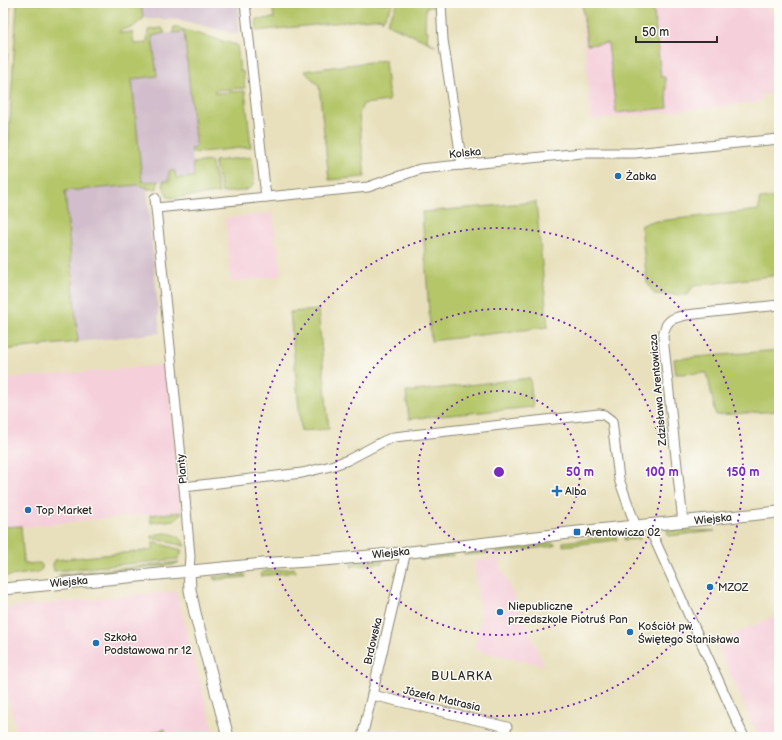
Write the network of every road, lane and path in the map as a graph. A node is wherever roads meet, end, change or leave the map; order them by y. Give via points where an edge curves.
1 (245, 3) edge
2 (441, 3) edge
3 (779, 139) edge
4 (462, 165) junction
5 (266, 197) junction
6 (155, 198) dead end
7 (156, 208) junction
8 (779, 306) edge
9 (184, 487) junction
10 (779, 512) edge
11 (683, 522) junction
12 (648, 525) junction
13 (636, 527) junction
14 (406, 551) junction
15 (189, 571) junction
16 (3, 589) edge
17 (372, 695) junction
18 (507, 727) dead end
19 (228, 737) edge
20 (362, 737) edge
21 (744, 737) edge

1 - 5 street
2 - 4 street via 443,40
3 - 4 street, Kolska via 634,153 582,153
4 - 5 street, Kolska via 420,169 368,187
5 - 7 street, Kolska
6 - 7 street, Planty
7 - 9 street, Planty
8 - 11 street, Zdzisława Arentowicza via 686,315 674,318 664,328
9 - 13 street via 302,473 348,460 394,437 599,414 612,421 619,480
9 - 15 street, Planty
10 - 11 street, Wiejska
11 - 12 street, Wiejska
12 - 13 street, Wiejska
12 - 21 street
13 - 14 street, Wiejska
14 - 15 street, Wiejska
14 - 17 street, Brdowska
15 - 16 street, Wiejska
15 - 19 street, Planty via 195,613
17 - 18 street, Józefa Matrasia
17 - 20 street, Brdowska

